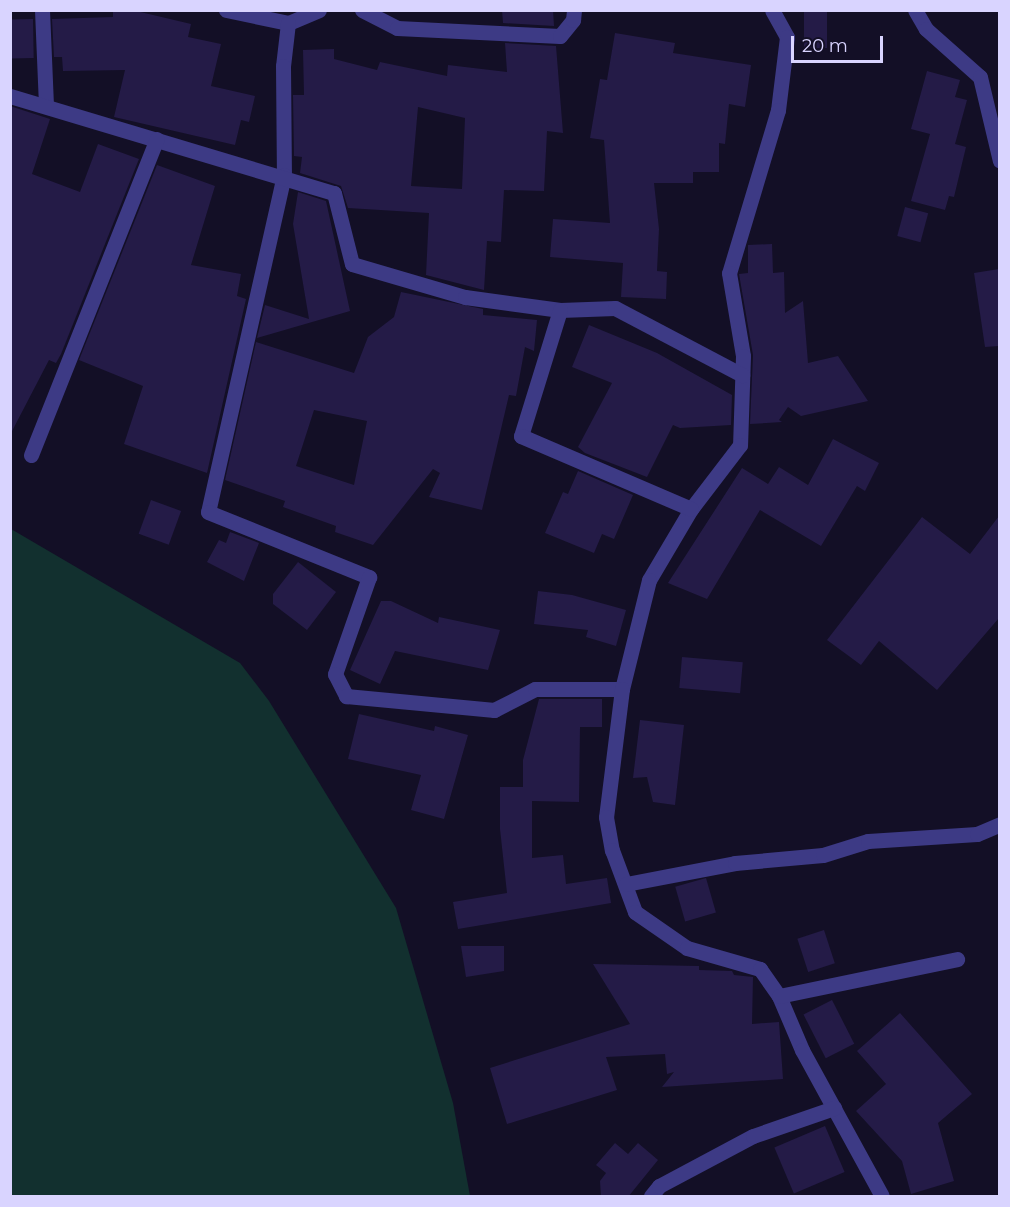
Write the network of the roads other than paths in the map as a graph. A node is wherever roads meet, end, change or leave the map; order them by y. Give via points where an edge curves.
1 (42, 10) edge
2 (226, 10) edge
3 (318, 10) edge
4 (362, 10) edge
5 (574, 10) edge
6 (772, 10) edge
7 (915, 10) edge
8 (288, 23) junction
9 (10, 96) edge
10 (46, 106) junction
11 (157, 139) junction
12 (999, 161) edge
13 (284, 175) junction
14 (560, 310) junction
15 (742, 375) junction
16 (31, 455) dead end
17 (691, 509) junction
18 (622, 689) junction
19 (999, 824) edge
20 (627, 884) junction
21 (957, 959) dead end
22 (779, 996) junction
23 (834, 1108) junction
24 (651, 1197) edge
25 (882, 1197) edge

1 - 10 street
2 - 8 street
3 - 8 street
4 - 5 street via 397,28 560,36 573,20
6 - 15 street via 787,37 778,110 729,273 743,356
7 - 12 street via 926,29 981,77
8 - 13 street via 283,66
9 - 10 street
10 - 11 street
11 - 13 street
11 - 16 street
13 - 14 street via 334,193 352,264 465,297
13 - 18 street via 208,512 369,577 335,674 346,696 494,710 535,689
14 - 15 street via 615,308
14 - 17 street via 521,436
15 - 17 street via 740,445
17 - 18 street via 649,580
18 - 20 street via 606,817 612,850
19 - 20 street via 977,834 868,841 823,855 744,862
20 - 22 street via 635,912 687,948 760,969
21 - 22 street
22 - 23 street via 802,1050
23 - 24 street via 753,1136 659,1186
23 - 25 street

